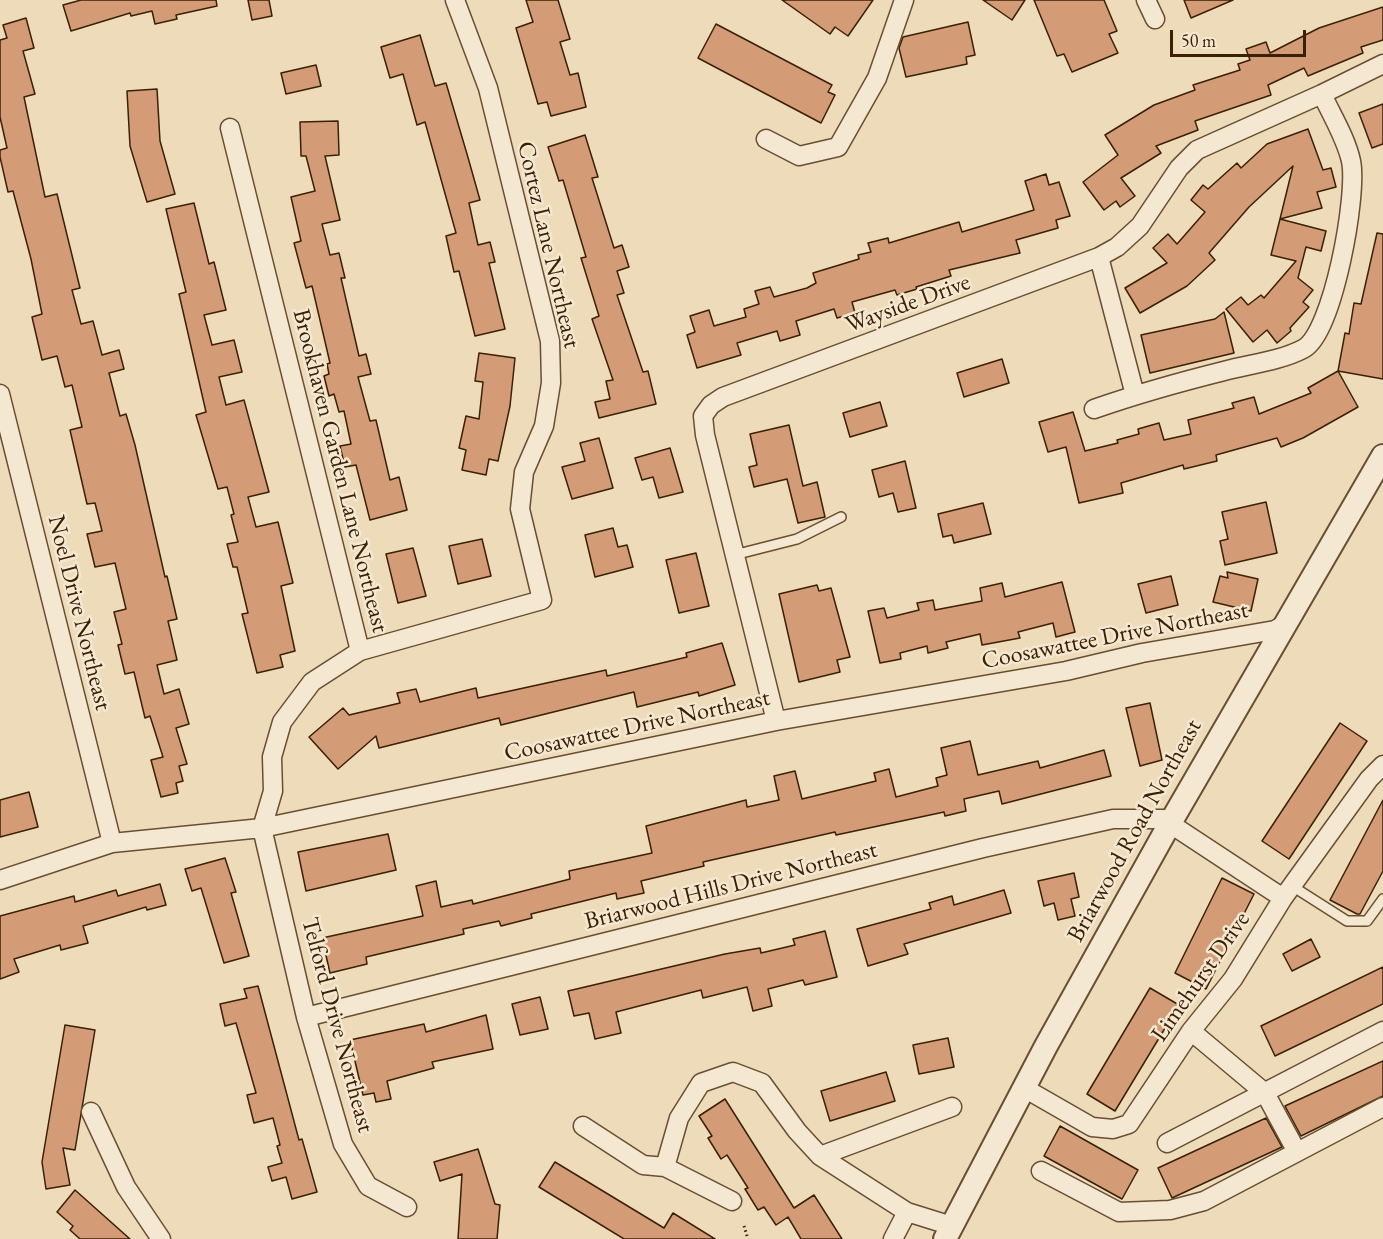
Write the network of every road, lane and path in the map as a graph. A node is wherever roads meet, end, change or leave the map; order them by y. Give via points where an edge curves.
1 (455, 0) edge
2 (904, 0) edge
3 (1146, 0) edge
4 (1155, 19) dead end
5 (1383, 63) edge
6 (1322, 94) junction
7 (230, 128) dead end
8 (766, 139) dead end
9 (1099, 257) junction
10 (0, 394) edge
11 (1135, 395) junction
12 (1094, 409) dead end
13 (1383, 456) edge
14 (841, 517) dead end
15 (734, 555) junction
16 (1286, 624) junction
17 (360, 651) junction
18 (776, 722) junction
19 (1383, 765) edge
20 (1169, 825) junction
21 (262, 828) junction
22 (112, 843) junction
23 (0, 880) edge
24 (1288, 892) junction
25 (1383, 899) edge
26 (306, 1017) junction
27 (1191, 1031) junction
28 (1383, 1031) edge
29 (1024, 1088) junction
30 (1265, 1094) junction
31 (952, 1107) dead end
32 (1383, 1107) edge
33 (91, 1112) dead end
34 (583, 1126) dead end
35 (1167, 1143) dead end
36 (1297, 1152) junction
37 (820, 1156) junction
38 (665, 1167) junction
39 (1041, 1171) dead end
40 (732, 1202) dead end
41 (407, 1207) dead end
42 (907, 1212) junction
43 (744, 1226) dead end
44 (949, 1233) edge
45 (161, 1239) edge
46 (748, 1239) edge
47 (893, 1239) edge

1 - 17 street, Cortez Lane Northeast via 488,88 550,341 551,383 544,426 524,472 520,509 542,600
2 - 8 street via 877,78 838,147 799,156
3 - 4 street
5 - 6 street, Wayside Drive
6 - 9 street, Wayside Drive via 1197,150 1179,168 1140,226
6 - 11 street via 1351,161 1353,190 1334,287 1314,342 1289,355
7 - 17 street, Brookhaven Garden Lane Northeast
9 - 11 street
9 - 15 street, Wayside Drive via 734,393 711,405 703,416 705,435
10 - 22 street, Noel Drive Northeast
11 - 12 street
13 - 16 street, Briarwood Road Northeast
14 - 15 lane via 797,538
15 - 18 street, Wayside Drive
16 - 18 street, Coosawattee Drive Northeast via 1275,630 1142,653 1066,671
16 - 20 street, Briarwood Road Northeast
17 - 21 street, Brookhaven Garden Lane Northeast via 312,682 282,722 272,757 273,791
18 - 21 street, Coosawattee Drive Northeast
19 - 24 street, Limehurst Drive
20 - 24 street, Briarwood Hills Drive Northeast
20 - 26 street, Briarwood Hills Drive Northeast via 1163,819 1113,819
20 - 29 street, Briarwood Road Northeast
21 - 22 street, Coosawattee Drive Northeast
21 - 26 street, Telford Drive Northeast
22 - 23 street, Coosawattee Drive Northeast
24 - 25 lane via 1350,922 1367,921
24 - 27 street, Limehurst Drive via 1233,980
26 - 41 street, Telford Drive Northeast via 343,1144 368,1186
27 - 29 street, Limehurst Drive via 1129,1124 1113,1129 1092,1127
27 - 30 street
28 - 30 street
29 - 44 street, Briarwood Road Northeast
30 - 35 street
30 - 36 street
31 - 37 street
32 - 36 street
33 - 45 street via 126,1187
34 - 38 street via 643,1165
36 - 39 street via 1204,1201 1170,1210 1119,1212
37 - 38 street via 762,1083 733,1072 701,1083 679,1118
37 - 42 street
38 - 40 street
42 - 44 street
42 - 47 street
43 - 46 path

